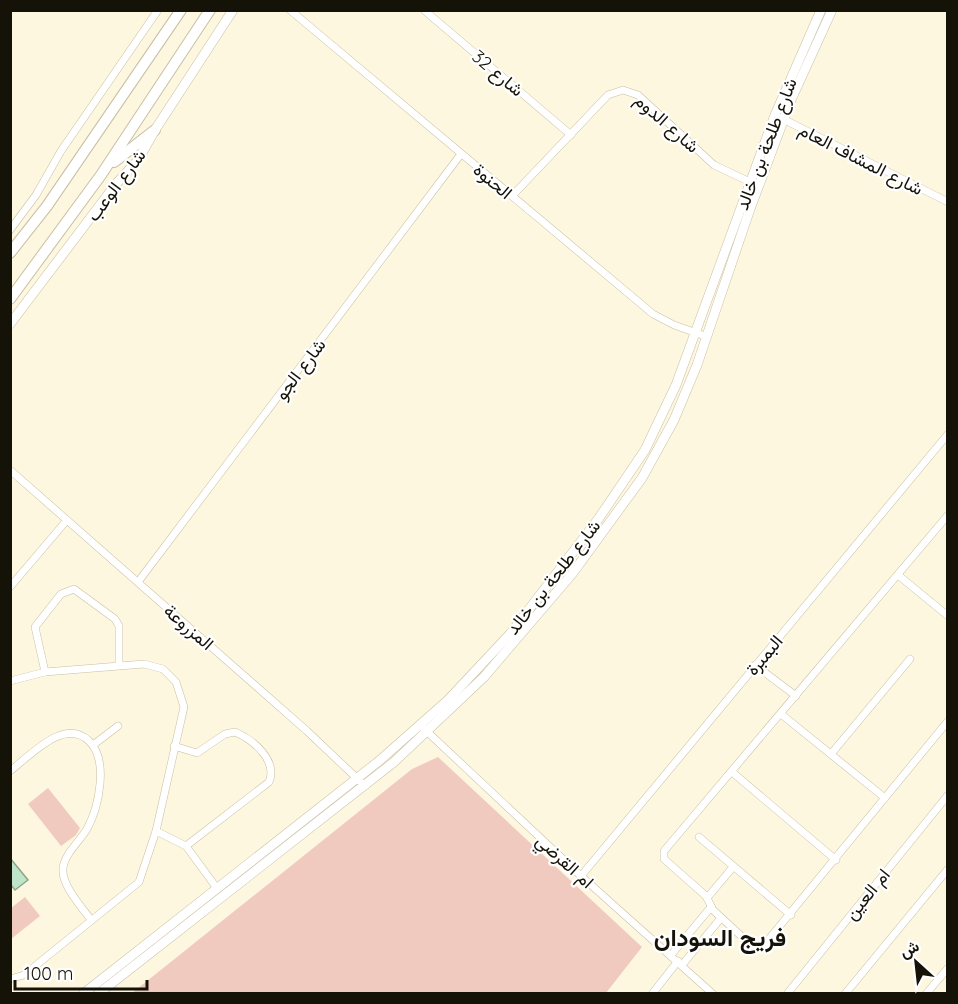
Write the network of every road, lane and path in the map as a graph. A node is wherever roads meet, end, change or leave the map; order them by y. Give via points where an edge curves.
1 (158, 10) edge
2 (173, 10) edge
3 (181, 10) edge
4 (210, 10) edge
5 (233, 10) edge
6 (290, 10) edge
7 (424, 10) edge
8 (821, 10) edge
9 (832, 10) edge
10 (172, 25) junction
11 (780, 117) junction
12 (155, 130) junction
13 (572, 135) junction
14 (461, 154) junction
15 (101, 175) junction
16 (750, 182) junction
17 (512, 196) junction
18 (948, 202) edge
19 (10, 230) edge
20 (10, 253) edge
21 (10, 299) edge
22 (10, 324) edge
23 (695, 332) junction
24 (705, 336) junction
25 (948, 434) edge
26 (10, 470) edge
27 (947, 515) edge
28 (68, 520) junction
29 (898, 575) junction
30 (138, 582) junction
31 (10, 587) edge
32 (948, 616) edge
33 (910, 659) dead end
34 (119, 665) junction
35 (756, 665) junction
36 (45, 672) junction
37 (10, 681) edge
38 (796, 696) junction
39 (781, 714) junction
40 (948, 722) edge
41 (118, 726) dead end
42 (423, 729) junction
43 (93, 745) junction
44 (174, 746) junction
45 (831, 754) junction
46 (10, 771) edge
47 (732, 772) junction
48 (358, 777) junction
49 (365, 786) junction
50 (948, 795) edge
51 (885, 798) junction
52 (156, 831) junction
53 (699, 837) dead end
54 (186, 846) junction
55 (836, 860) junction
56 (733, 867) junction
57 (948, 869) edge
58 (581, 876) junction
59 (216, 887) junction
60 (707, 898) junction
61 (711, 907) junction
62 (791, 915) junction
63 (720, 918) junction
64 (91, 920) junction
65 (671, 954) junction
66 (680, 963) junction
67 (948, 968) edge
68 (10, 979) edge
69 (83, 993) edge
70 (98, 993) edge
71 (652, 993) edge
72 (713, 993) edge
73 (787, 993) edge
74 (846, 993) edge
75 (927, 993) edge

1 - 19 street
2 - 10 main road
3 - 10 main road
4 - 15 main road, شارع الوعب
5 - 12 street, شارع الوعب
6 - 14 street, الحنوة
7 - 13 street, شارع 32
8 - 11 street, شارع طلحة بن خالد
9 - 11 street, شارع طلحة بن خالد
10 - 20 main road
11 - 16 street, شارع طلحة بن خالد
11 - 18 street, شارع المشاف العام
11 - 24 street, شارع طلحة بن خالد
12 - 15 main road
12 - 22 street, شارع الوعب via 138,160
13 - 16 street, شارع الدوم via 608,95 631,91 714,165
13 - 17 street, شارع الدوم
14 - 17 street, الحنوة
14 - 30 street, شارع الجو
15 - 21 main road, شارع الوعب
16 - 23 street, شارع طلحة بن خالد
17 - 23 street, الحنوة via 653,314
23 - 24 street, الحنوة
23 - 42 street, شارع طلحة بن خالد via 664,411 622,487 510,634
24 - 42 street, شارع طلحة بن خالد via 674,420 623,506 519,639 472,690
25 - 35 street, البمبرة
26 - 28 street, المزروعة
27 - 29 street
28 - 30 street, المزروعة
28 - 31 street
29 - 32 street
29 - 38 street
30 - 48 street, المزروعة
33 - 45 street
34 - 36 street
34 - 36 street via 119,626 115,619 74,589 61,594 35,627
34 - 44 street via 155,666 176,682 184,706
35 - 38 street
35 - 58 street, البمبرة
36 - 37 street
38 - 39 street
39 - 45 street
39 - 47 street
40 - 51 street
41 - 43 street
42 - 48 street, شارع طلحة بن خالد
42 - 49 street, شارع طلحة بن خالد
42 - 58 street, ام القرضي
43 - 46 street via 77,734 60,735
43 - 64 street via 102,773 88,827 66,859 63,871
44 - 52 street
44 - 54 street via 197,753 225,734 235,732 267,758 272,767 269,782
45 - 51 street
47 - 55 street
47 - 60 street via 663,854
48 - 49 street, المزروعة
48 - 59 street, شارع طلحة بن خالد
49 - 70 street, شارع طلحة بن خالد
50 - 73 street, ام العين
51 - 55 street
52 - 54 street
52 - 64 street via 139,882
53 - 56 street
54 - 59 street
55 - 62 street
56 - 60 street
56 - 62 street
57 - 74 street
58 - 65 street, ام القرضي
59 - 69 street, شارع طلحة بن خالد
60 - 61 street
61 - 63 street
61 - 65 street
62 - 63 street via 759,947 752,946
63 - 66 street
64 - 68 street via 24,975
65 - 66 street, ام القرضي
66 - 71 street
66 - 72 street, ام القرضي
67 - 75 street

